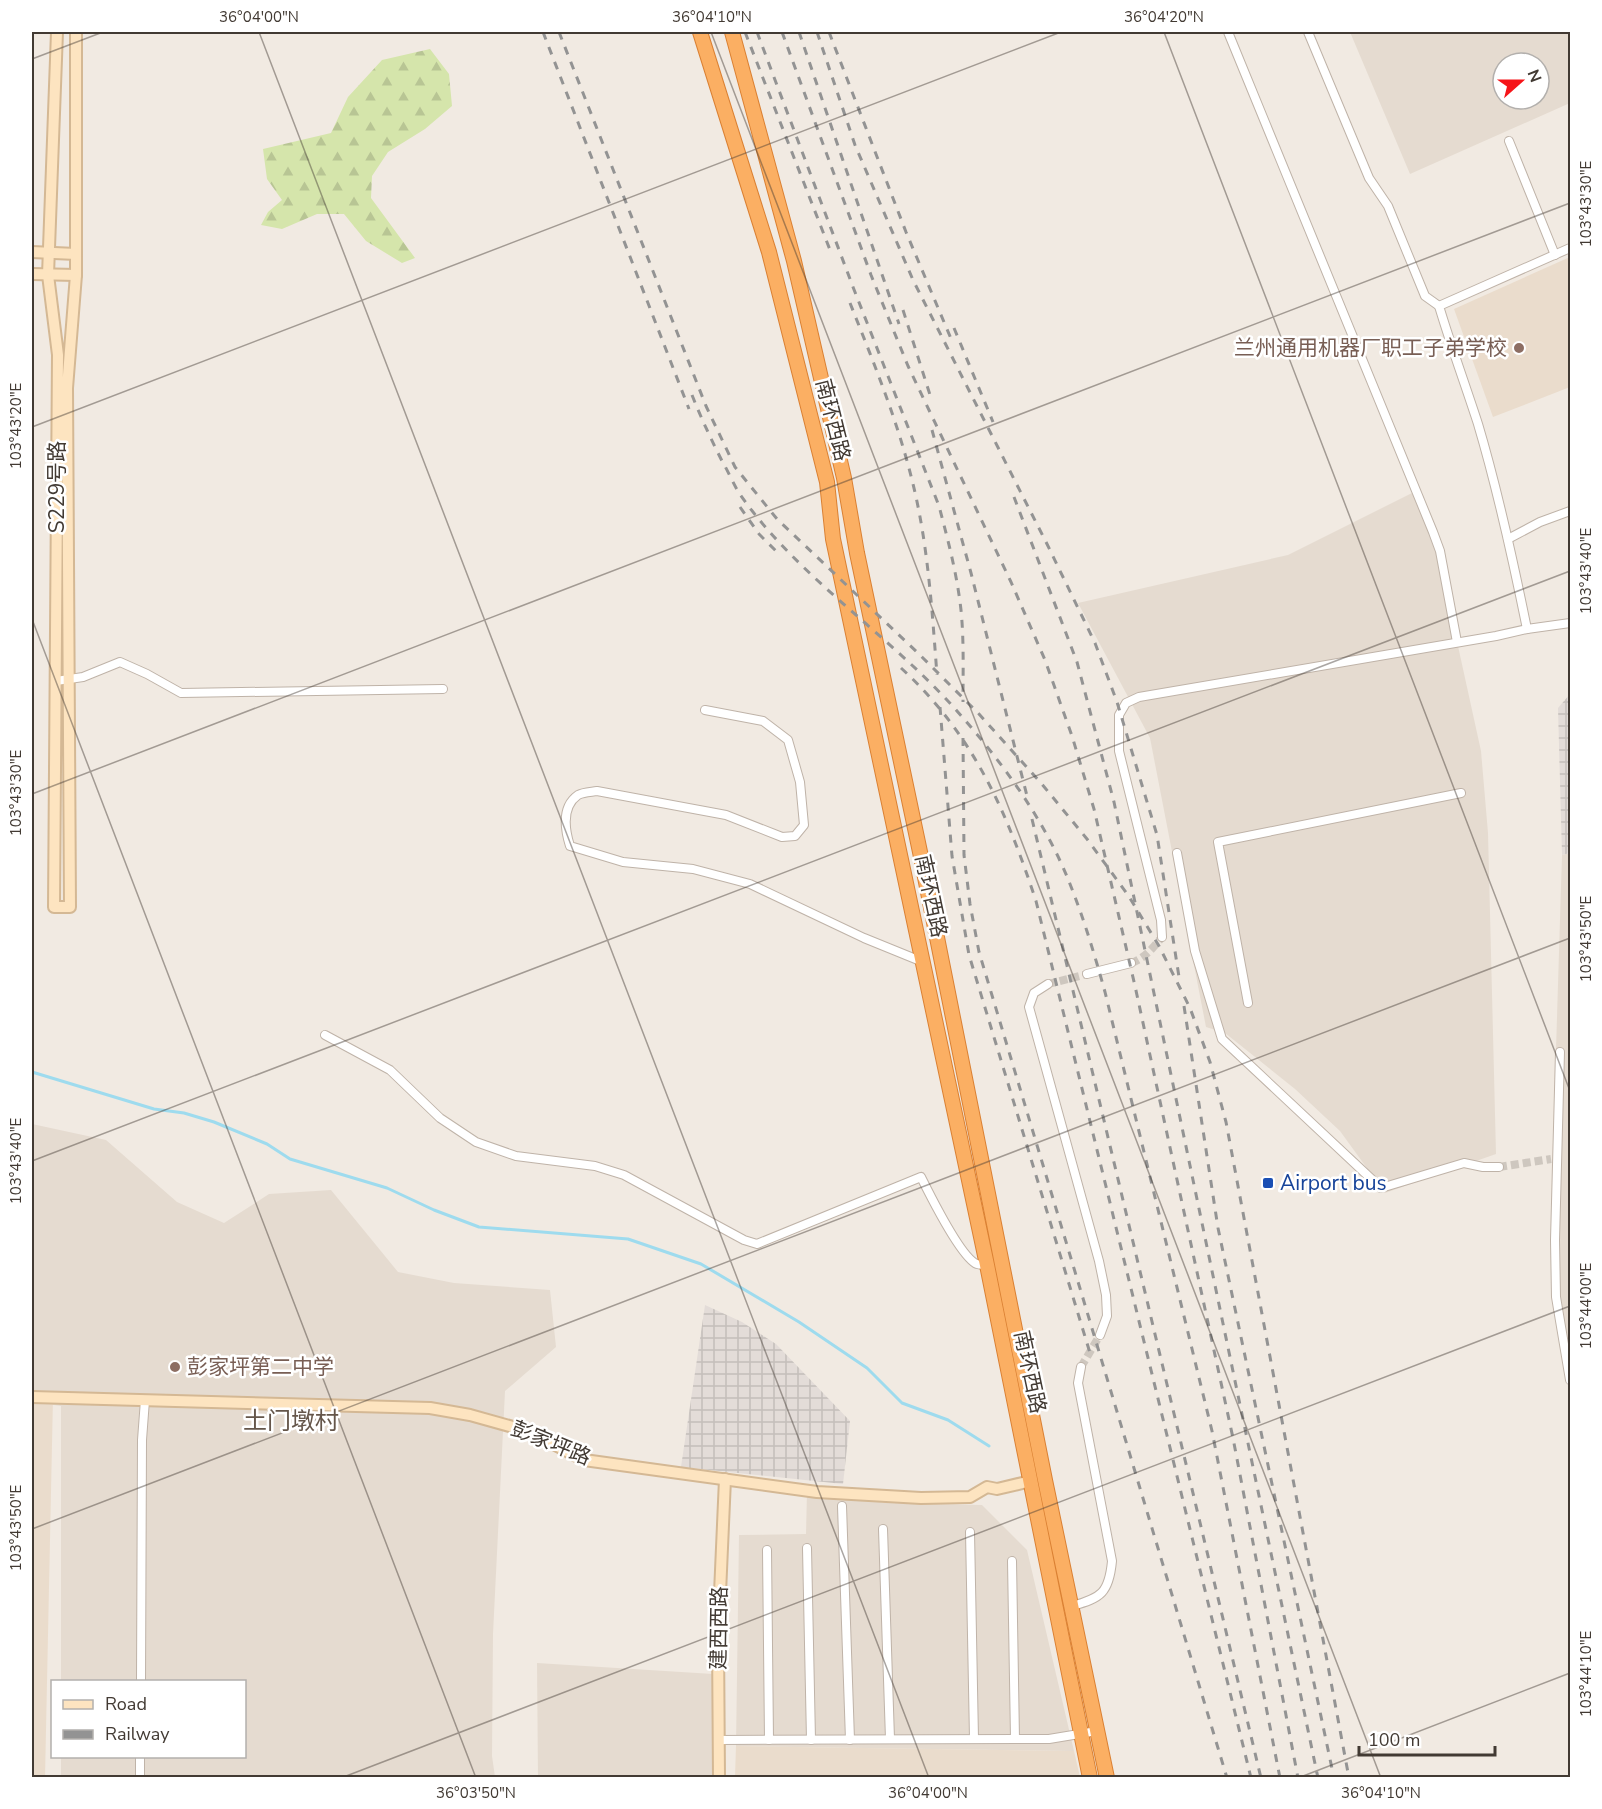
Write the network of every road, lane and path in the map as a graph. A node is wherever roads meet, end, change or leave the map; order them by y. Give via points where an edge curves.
1 (57, 32) edge
2 (76, 32) edge
3 (700, 32) edge
4 (732, 32) edge
5 (1228, 32) edge
6 (1308, 32) edge
7 (1509, 141) dead end
8 (1570, 248) edge
9 (32, 252) edge
10 (50, 253) junction
11 (76, 254) junction
12 (1555, 255) junction
13 (32, 274) edge
14 (48, 275) junction
15 (76, 275) junction
16 (1439, 306) junction
17 (1570, 511) edge
18 (1508, 539) junction
19 (1570, 623) edge
20 (1527, 628) junction
21 (1457, 642) junction
22 (68, 677) junction
23 (56, 681) junction
24 (443, 689) dead end
25 (705, 710) dead end
26 (1461, 793) dead end
27 (1177, 853) dead end
28 (1162, 937) dead end
29 (923, 962) junction
30 (1131, 963) tunnel mouth
31 (1087, 974) tunnel mouth
32 (1048, 984) tunnel mouth
33 (1248, 1003) dead end
34 (325, 1035) dead end
35 (1560, 1052) dead end
36 (1499, 1167) tunnel mouth
37 (987, 1265) junction
38 (1100, 1335) tunnel mouth
39 (1081, 1367) tunnel mouth
40 (1570, 1380) edge
41 (32, 1397) edge
42 (145, 1400) junction
43 (725, 1479) junction
44 (1031, 1481) junction
45 (842, 1506) dead end
46 (883, 1528) dead end
47 (970, 1532) dead end
48 (807, 1548) dead end
49 (767, 1550) dead end
50 (1012, 1561) dead end
51 (1072, 1606) junction
52 (141, 1680) edge
53 (1097, 1731) junction
54 (1081, 1734) junction
55 (890, 1739) junction
56 (974, 1739) junction
57 (1015, 1739) junction
58 (719, 1740) junction
59 (770, 1740) junction
60 (810, 1740) junction
61 (850, 1740) junction
62 (140, 1758) edge
63 (140, 1778) edge
64 (719, 1778) edge
65 (1090, 1778) edge
66 (1107, 1778) edge

1 - 10 street, S229号路
2 - 11 street, S229号路
3 - 29 highway, 南环西路 via 769,252 827,482 833,539
4 - 51 highway, 南环西路 via 794,261 839,456
5 - 21 street via 1433,532
6 - 16 street via 1369,178 1388,206 1425,296
7 - 12 street
8 - 12 street
9 - 10 street
10 - 11 street
10 - 14 street, S229号路
11 - 15 street, S229号路
12 - 16 street
13 - 14 street
14 - 15 street
14 - 23 street, S229号路 via 58,356
15 - 22 street, S229号路 via 67,388
16 - 18 street via 1478,423
17 - 18 street
18 - 20 street
19 - 20 street
20 - 21 street
21 - 28 street via 1139,697 1126,703 1119,715 1119,752
22 - 23 street
22 - 23 street, S229号路 via 69,907 54,907
22 - 24 street via 83,677 120,663 181,693
25 - 29 street via 763,721 788,740 800,782 804,825 795,836 782,837 726,815 597,791 579,794 571,802 565,820 570,846 623,862 693,869 750,884
26 - 33 street via 1218,842
27 - 36 street via 1195,951 1222,1039 1381,1188 1464,1163
29 - 37 highway, 南环西路
30 - 31 street
32 - 38 street via 1034,993 1029,1007 1104,1284 1107,1316
34 - 37 street via 390,1070 440,1118 476,1142 516,1156 595,1166 624,1175 757,1244 921,1177 954,1238 969,1258 978,1265
35 - 40 street via 1554,1158 1556,1297
37 - 44 highway, 南环西路
39 - 51 street via 1078,1383 1112,1561 1110,1575 1096,1599
41 - 42 street, 彭家坪路
42 - 43 street, 彭家坪路 via 430,1408 531,1432 584,1460
42 - 52 street
43 - 44 street, 彭家坪路 via 817,1492 921,1498 970,1497 987,1487 997,1489
43 - 58 street, 建西西路 via 718,1639
44 - 54 highway, 南环西路
45 - 61 street
46 - 55 street
47 - 56 street
48 - 60 street
49 - 59 street
50 - 57 street
51 - 53 highway, 南环西路
53 - 54 street
53 - 66 highway, 南环西路
54 - 57 street
54 - 65 highway, 南环西路
55 - 56 street
55 - 61 street
56 - 57 street
58 - 59 street
58 - 64 street, 建西西路
59 - 60 street
60 - 61 street
62 - 63 street

